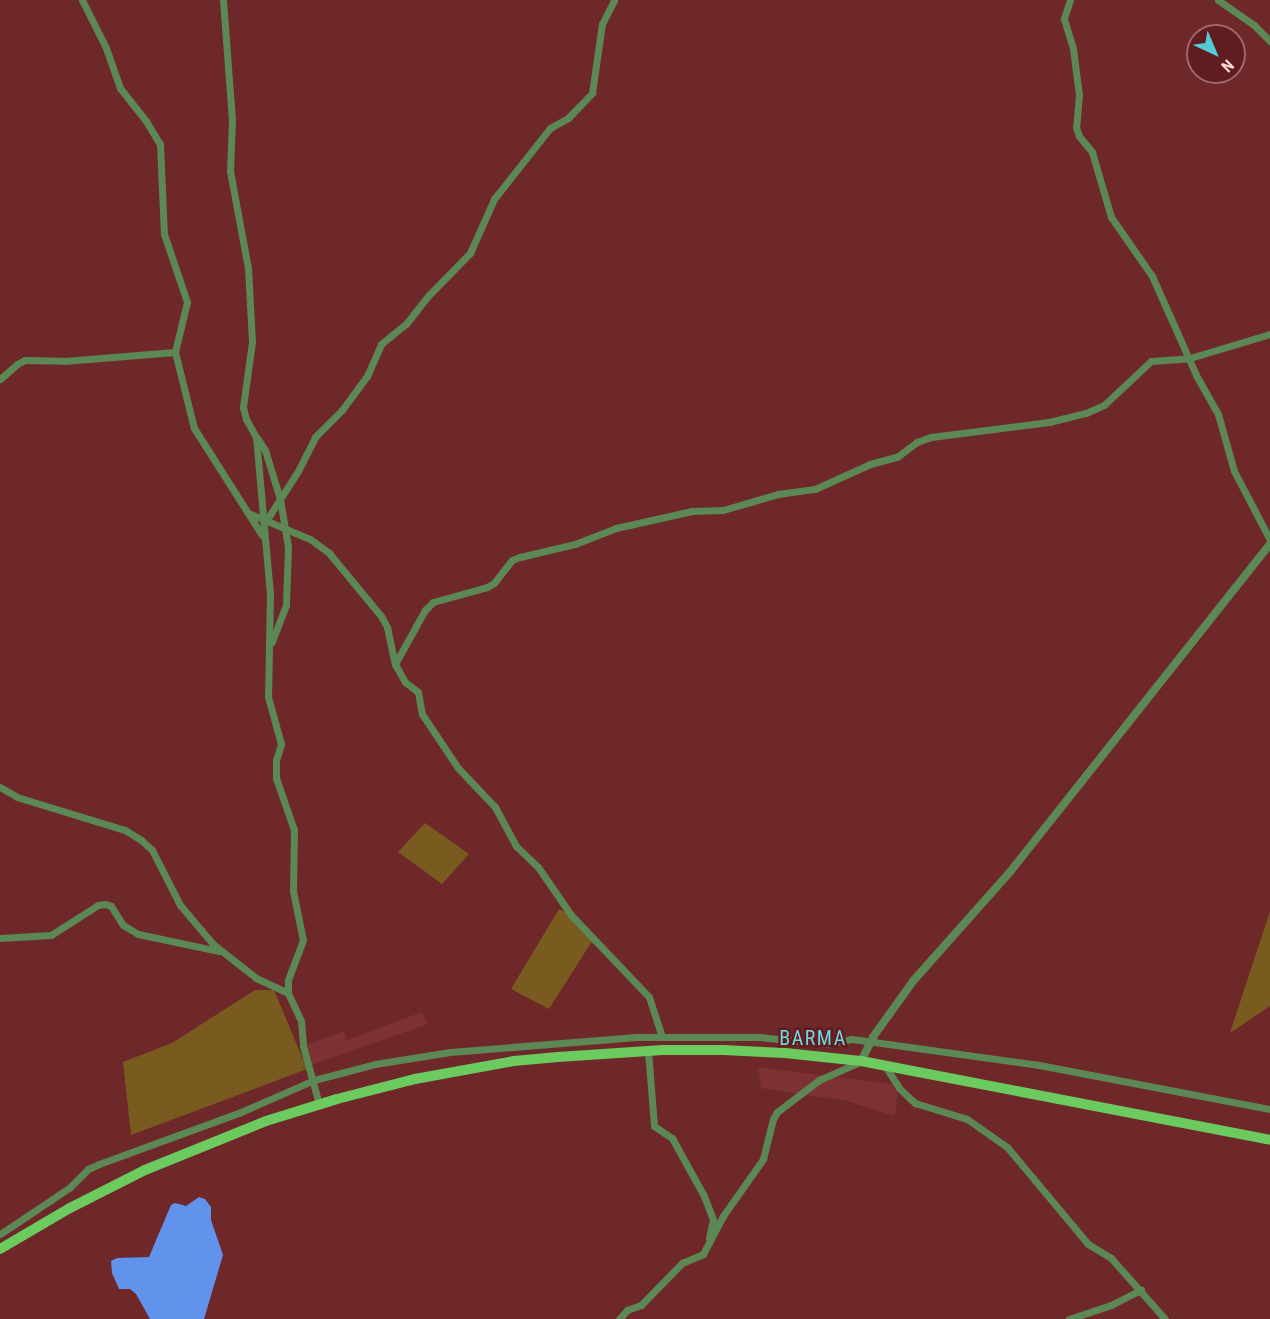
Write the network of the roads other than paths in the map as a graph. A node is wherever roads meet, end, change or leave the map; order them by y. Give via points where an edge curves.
1 (82, 0) edge
2 (223, 0) edge
3 (614, 0) edge
4 (1070, 0) edge
5 (1218, 0) edge
6 (1270, 41) edge
7 (1270, 334) edge
8 (175, 352) junction
9 (1190, 358) junction
10 (0, 379) edge
11 (256, 437) junction
12 (280, 499) junction
13 (248, 513) junction
14 (264, 521) junction
15 (284, 527) junction
16 (264, 537) junction
17 (1270, 540) edge
18 (1270, 544) edge
19 (270, 646) junction
20 (395, 664) junction
21 (0, 787) edge
22 (0, 938) edge
23 (221, 951) junction
24 (288, 993) junction
25 (662, 1037) junction
26 (871, 1041) junction
27 (648, 1051) junction
28 (861, 1061) junction
29 (885, 1066) junction
30 (314, 1080) junction
31 (318, 1104) junction
32 (1270, 1109) edge
33 (1270, 1140) edge
34 (0, 1234) edge
35 (709, 1244) junction
36 (0, 1250) edge
37 (1141, 1290) junction
38 (619, 1319) edge
39 (1069, 1319) edge
40 (1165, 1319) edge

1 - 8 street via 106,48 120,88 160,144 164,234 187,302
2 - 11 street via 232,120 230,171 248,268 252,342 243,407
3 - 12 street via 602,24 592,93 568,118 550,128 494,199 470,253 406,324 381,344 367,376 342,410 315,437
4 - 9 street via 1064,20 1073,49 1078,136 1092,152 1111,217 1152,276
5 - 6 street
7 - 9 street
8 - 10 street via 63,361 25,360
8 - 13 street via 194,428
9 - 17 street via 1218,414 1234,471
9 - 20 street via 1151,361 1104,405 1086,413 1049,422 931,437 897,457 870,464 815,489 616,528 512,560 487,587 433,602
11 - 12 street via 265,450
11 - 14 street
12 - 14 street
12 - 15 street
13 - 14 street
13 - 16 street
14 - 15 street
14 - 16 street
15 - 19 street via 288,548 286,605
15 - 20 street via 329,553 381,616
16 - 19 street
18 - 26 street via 1010,872 914,980
19 - 24 street via 268,697 281,744 276,778 294,830 293,891 303,940 288,980
20 - 25 street via 405,682 418,692 422,714 458,768 495,807 516,846 538,867 571,915 649,997
21 - 23 street via 17,797 125,830 141,840 152,850 180,905
22 - 23 street via 51,935 105,904 111,906 123,925 138,934
23 - 24 street via 256,978
24 - 30 street via 301,1022 303,1046
25 - 26 street via 760,1037 826,1044 852,1039
25 - 30 street via 450,1052 375,1064
26 - 28 street
26 - 32 street via 1101,1076
27 - 28 main road via 785,1053
27 - 31 main road via 514,1062 414,1079
27 - 35 street via 654,1126 672,1138 704,1196 713,1220
28 - 29 main road
28 - 35 street via 819,1080 777,1112 763,1159 723,1216
29 - 33 main road
29 - 37 street via 915,1103 967,1119 1007,1147 1088,1244 1111,1258
30 - 31 street
30 - 34 street via 241,1112 88,1169 69,1188
31 - 36 main road via 177,1155 104,1190
35 - 38 street via 703,1254 682,1263 640,1305 627,1310
37 - 39 street
37 - 40 street

